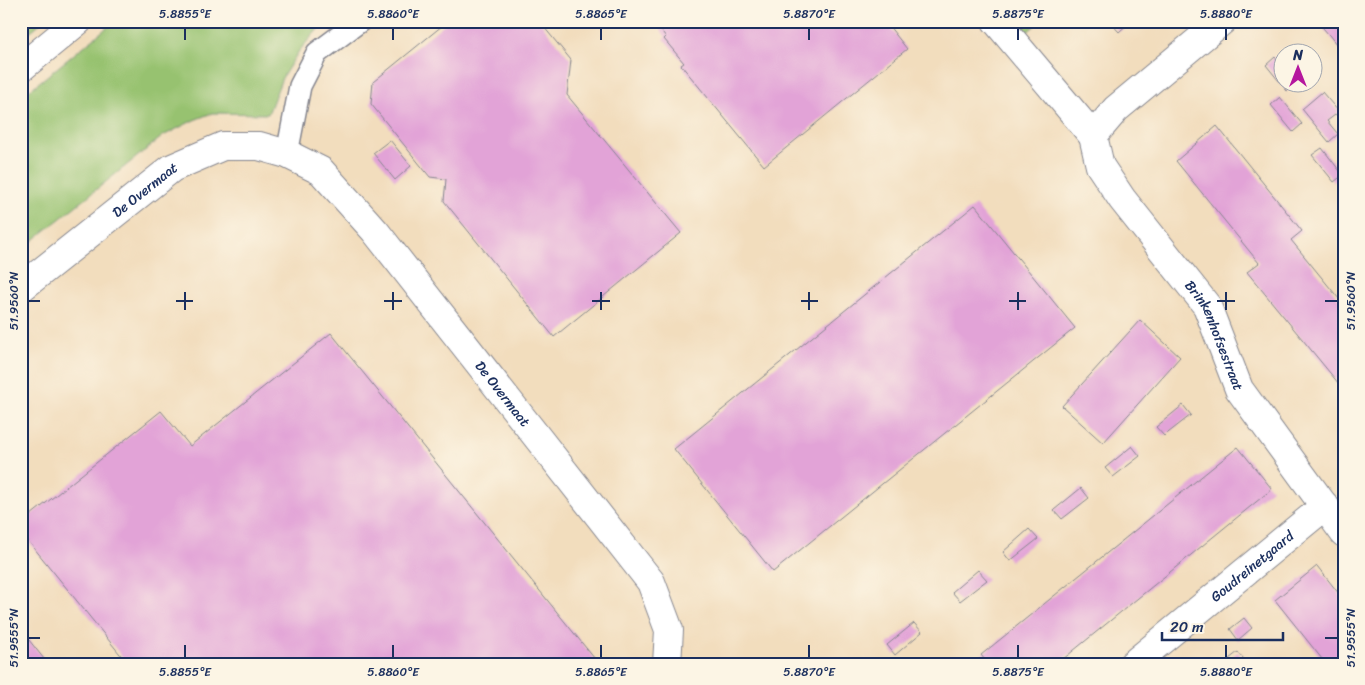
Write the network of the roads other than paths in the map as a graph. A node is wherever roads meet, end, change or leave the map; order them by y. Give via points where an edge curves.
1 (78, 21) edge
2 (360, 21) edge
3 (996, 21) edge
4 (1222, 21) edge
5 (21, 68) edge
6 (1093, 136) junction
7 (287, 154) junction
8 (21, 288) edge
9 (1325, 506) junction
10 (1344, 533) edge
11 (667, 664) edge
12 (1133, 664) edge

1 - 5 street
2 - 7 lane via 317,54 300,86
3 - 6 street, Brinkenhofsestraat
4 - 6 street via 1116,109
6 - 9 street, Brinkenhofsestraat via 1100,166 1122,199 1208,306 1239,389
7 - 8 street, De Overmaat via 259,146 223,146 172,168
7 - 11 street, De Overmaat via 321,171 374,231 652,582 668,630
9 - 10 street, Brinkenhofsestraat
9 - 12 street, Goudreinetgaard

